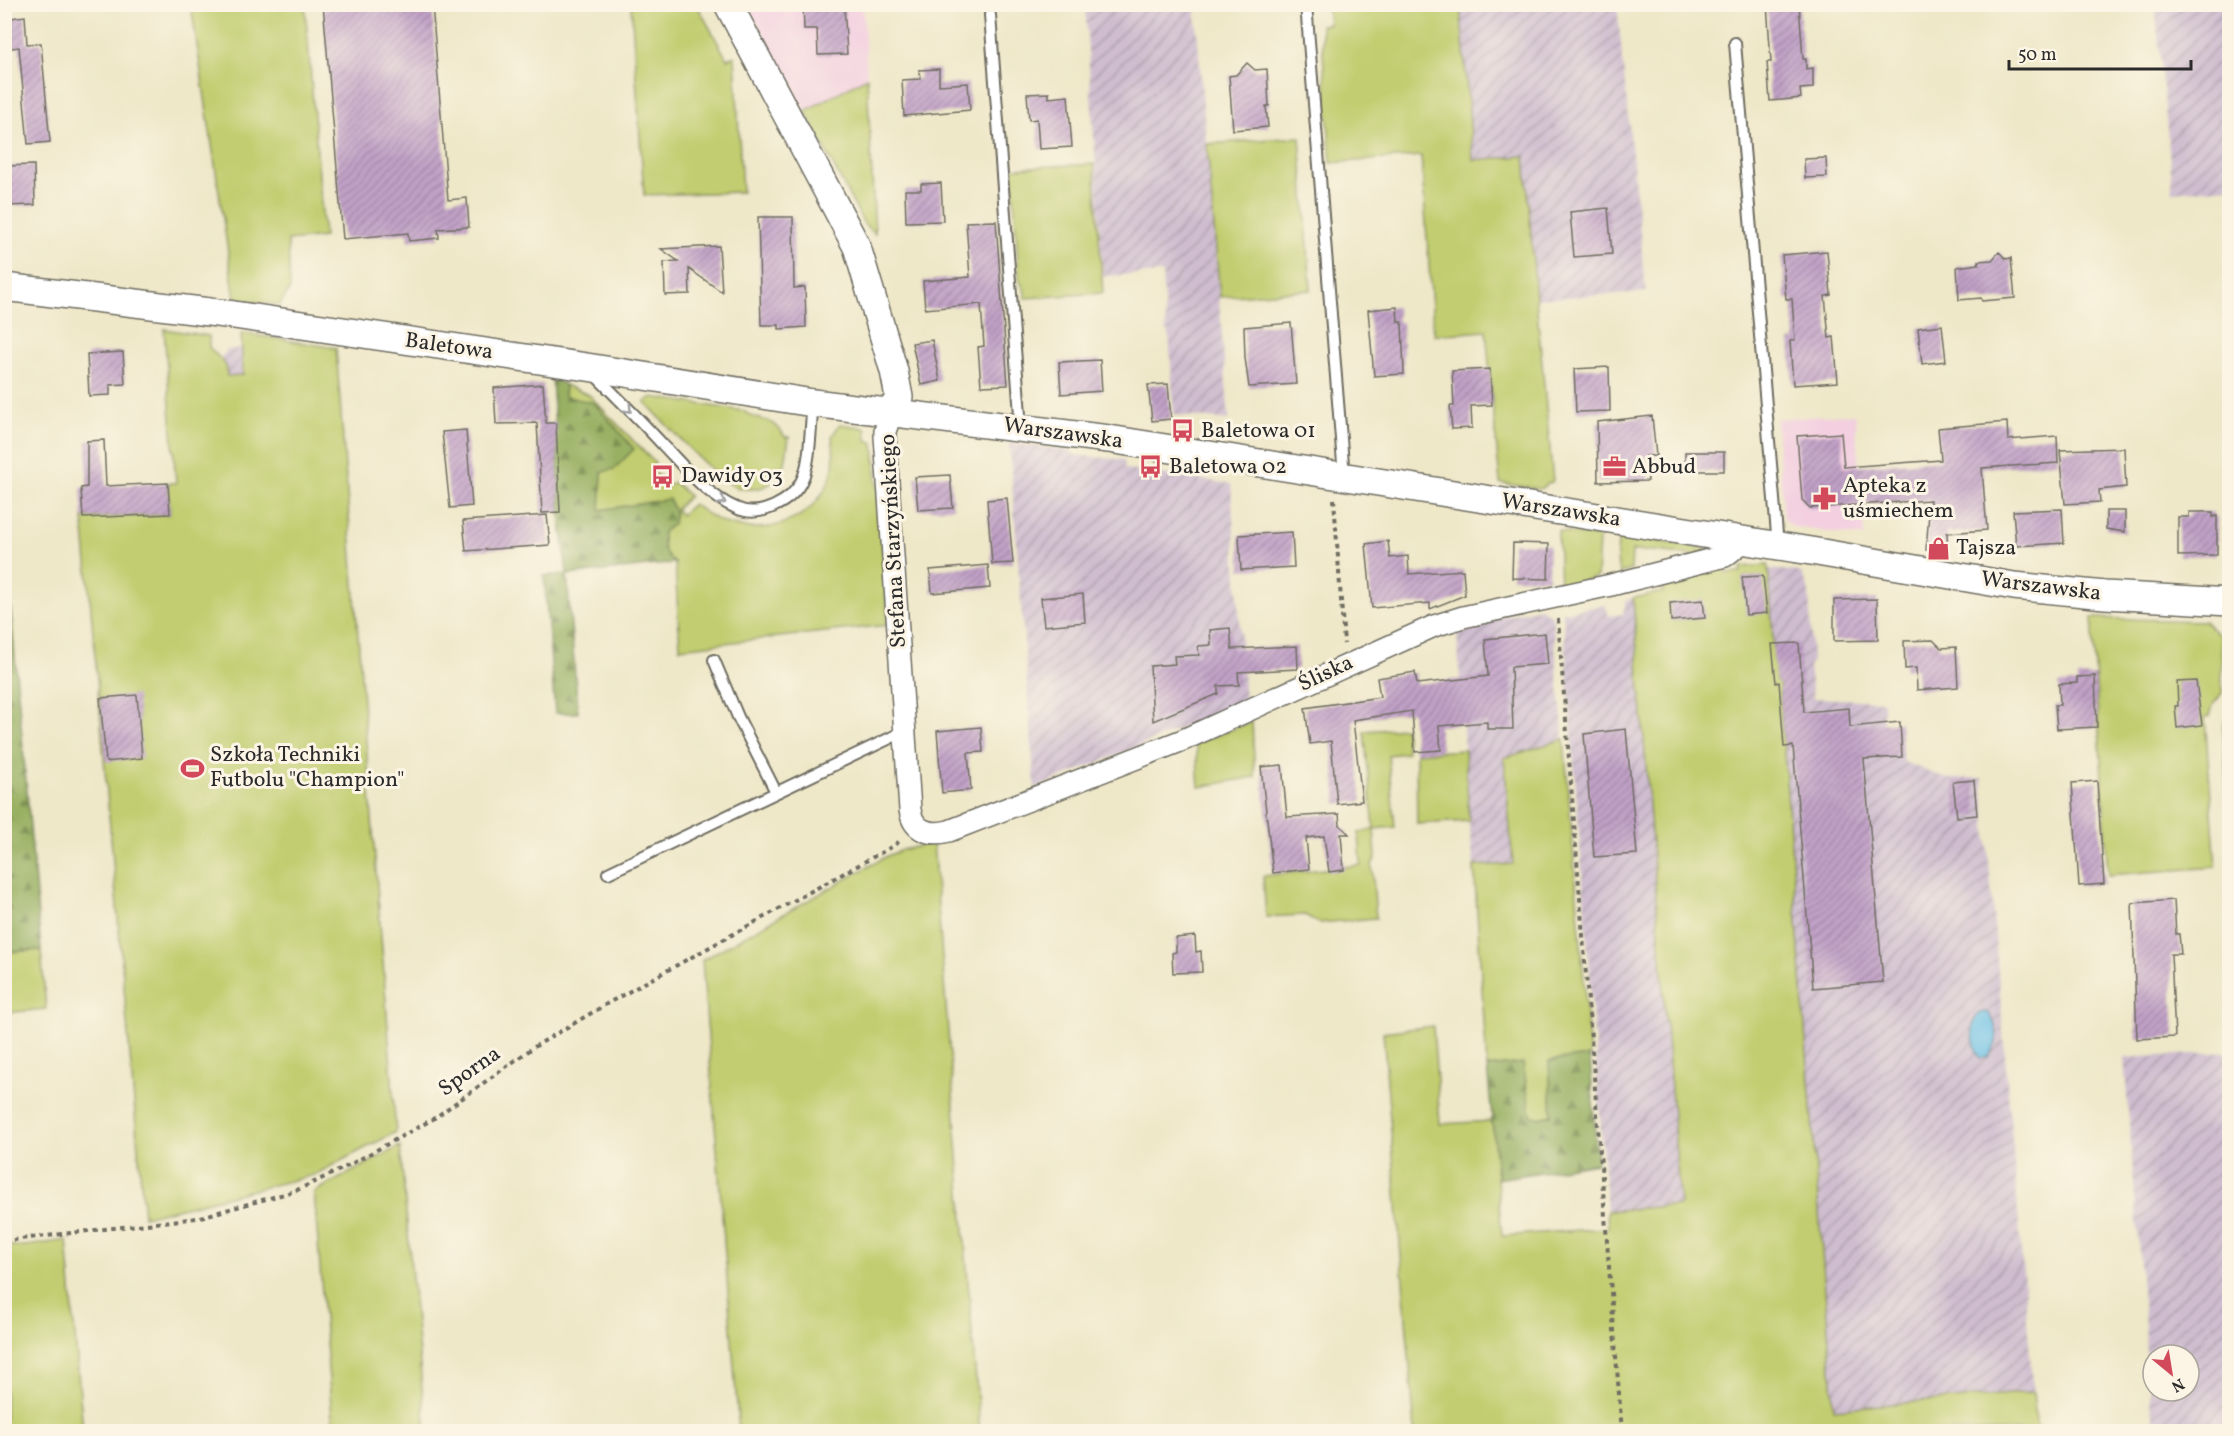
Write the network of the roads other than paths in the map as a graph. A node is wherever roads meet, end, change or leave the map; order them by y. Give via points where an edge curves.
1 (728, 4) edge
2 (1306, 4) edge
3 (990, 15) dead end
4 (1735, 43) dead end
5 (4, 286) edge
6 (587, 367) junction
7 (813, 403) junction
8 (892, 412) junction
9 (1021, 428) junction
10 (1339, 475) junction
11 (1744, 541) junction
12 (1778, 546) junction
13 (2229, 602) edge
14 (714, 660) dead end
15 (904, 731) junction
16 (776, 792) junction
17 (917, 827) joint
18 (608, 873) dead end

1 - 8 street, Stefana Starzyńskiego via 857,247 896,381 899,397
2 - 10 lane
3 - 9 lane
4 - 12 lane
5 - 6 street, Baletowa
6 - 7 street, Baletowa
6 -> 7 lane via 712,496 739,510 759,511 777,505 801,483
7 - 8 street, Baletowa
8 - 9 street, Warszawska
8 - 15 street, Stefana Starzyńskiego via 885,436
9 - 10 street, Warszawska
10 - 11 street, Warszawska
11 - 12 street, Warszawska
11 - 17 street, Śliska via 1725,556 1444,623 1183,740 1037,798 949,831 932,833
12 - 13 street, Warszawska via 2014,586 2105,596
14 - 16 lane
15 - 16 lane
15 - 17 street, Stefana Starzyńskiego via 911,818
16 - 18 lane

